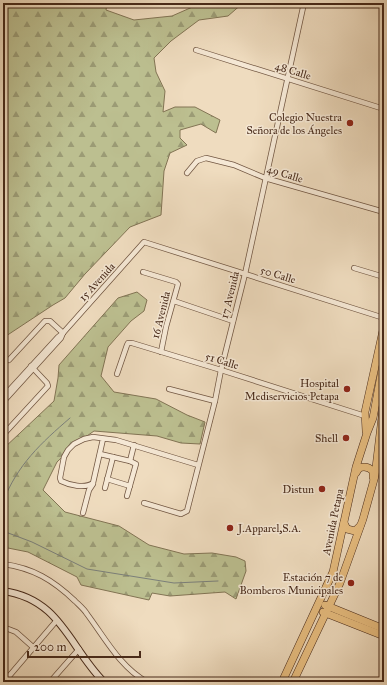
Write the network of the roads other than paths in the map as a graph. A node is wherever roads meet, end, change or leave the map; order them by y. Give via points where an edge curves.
1 (304, 3) edge
2 (196, 50) dead end
3 (287, 79) junction
4 (384, 109) edge
5 (187, 173) dead end
6 (266, 178) junction
7 (384, 212) edge
8 (144, 242) joint
9 (354, 268) dead end
10 (143, 272) dead end
11 (244, 274) junction
12 (384, 277) edge
13 (174, 301) junction
14 (384, 318) edge
15 (233, 321) junction
16 (384, 326) edge
17 (63, 333) junction
18 (384, 340) edge
19 (161, 352) junction
20 (384, 359) edge
21 (9, 360) dead end
22 (33, 368) junction
23 (221, 370) junction
24 (117, 374) dead end
25 (169, 389) dead end
26 (4, 399) edge
27 (384, 400) edge
28 (215, 401) junction
29 (369, 415) junction
30 (366, 433) junction
31 (3, 435) edge
32 (103, 439) junction
33 (134, 445) junction
34 (384, 446) edge
35 (100, 454) junction
36 (113, 457) junction
37 (130, 461) junction
38 (198, 465) junction
39 (374, 476) junction
40 (107, 479) junction
41 (352, 481) junction
42 (93, 482) junction
43 (372, 485) junction
44 (130, 486) junction
45 (105, 488) dead end
46 (127, 496) dead end
47 (144, 503) dead end
48 (83, 513) dead end
49 (344, 523) junction
50 (360, 526) junction
51 (3, 564) edge
52 (3, 591) edge
53 (320, 603) junction
54 (316, 610) junction
55 (328, 611) junction
56 (57, 620) junction
57 (3, 627) edge
58 (384, 629) edge
59 (384, 636) edge
60 (34, 648) junction
61 (79, 649) junction
62 (96, 679) edge
63 (4, 682) edge
64 (50, 682) edge
65 (104, 682) edge
66 (147, 682) edge
67 (282, 682) edge
68 (293, 682) edge

1 - 3 street, 17 Avenida
2 - 3 street, 48 Calle
3 - 4 street, 48 Calle
3 - 6 street, 17 Avenida
5 - 6 street, 49 Calle via 197,161 206,158 234,165
6 - 7 street, 49 Calle
6 - 11 street, 17 Avenida
8 - 11 street, 50 Calle
8 - 17 street, 15 Avenida
9 - 12 street
10 - 13 street, 16 Avenida via 178,283
11 - 14 street, 50 Calle
11 - 15 street, 17 Avenida
13 - 15 street
13 - 19 street, 16 Avenida
15 - 23 street, 17 Avenida
16 - 29 main road via 368,397
17 - 21 street via 50,321 45,321
17 - 22 street, 15 Avenida
18 - 29 main road
19 - 23 street, 51 Calle
19 - 24 street, 51 Calle via 128,343
20 - 30 main road, Avenida Petapa via 373,418
22 - 26 street, 15 Avenida
22 - 31 street via 48,386
23 - 28 street, 17 Avenida
23 - 29 street, 51 Calle
25 - 28 street
27 - 39 main road, Avenida Petapa
28 - 38 street, 17 Avenida
29 - 30 main road
30 - 41 main road, Avenida Petapa
32 - 33 street
32 - 35 street
32 - 42 street via 84,439 74,444 64,457 60,480 67,484 85,486
33 - 37 street
33 - 38 street
34 - 39 main road
35 - 36 street
35 - 42 street
36 - 37 street
36 - 40 street
37 - 44 street via 136,464
38 - 47 street, 17 Avenida via 186,512 181,514
39 - 43 main road, Avenida Petapa
40 - 44 street
40 - 45 street
41 - 43 main road via 359,468 366,467 373,471
41 - 49 main road, Avenida Petapa
42 - 48 street
43 - 50 main road, Avenida Petapa
44 - 46 street
49 - 50 main road via 347,529 355,531
49 - 53 main road, Avenida Petapa via 335,564
50 - 55 main road, Avenida Petapa
51 - 66 street via 19,566 34,572 62,589 86,612 117,656
52 - 56 street via 32,600
53 - 54 main road, Avenida Petapa
53 - 55 main road
54 - 55 main road
54 - 67 main road, Avenida Petapa
55 - 58 main road
55 - 59 main road
55 - 68 main road, Avenida Petapa
56 - 60 street
56 - 61 street
57 - 60 street via 16,632
60 - 63 street
61 - 62 street
61 - 64 street
62 - 65 street

